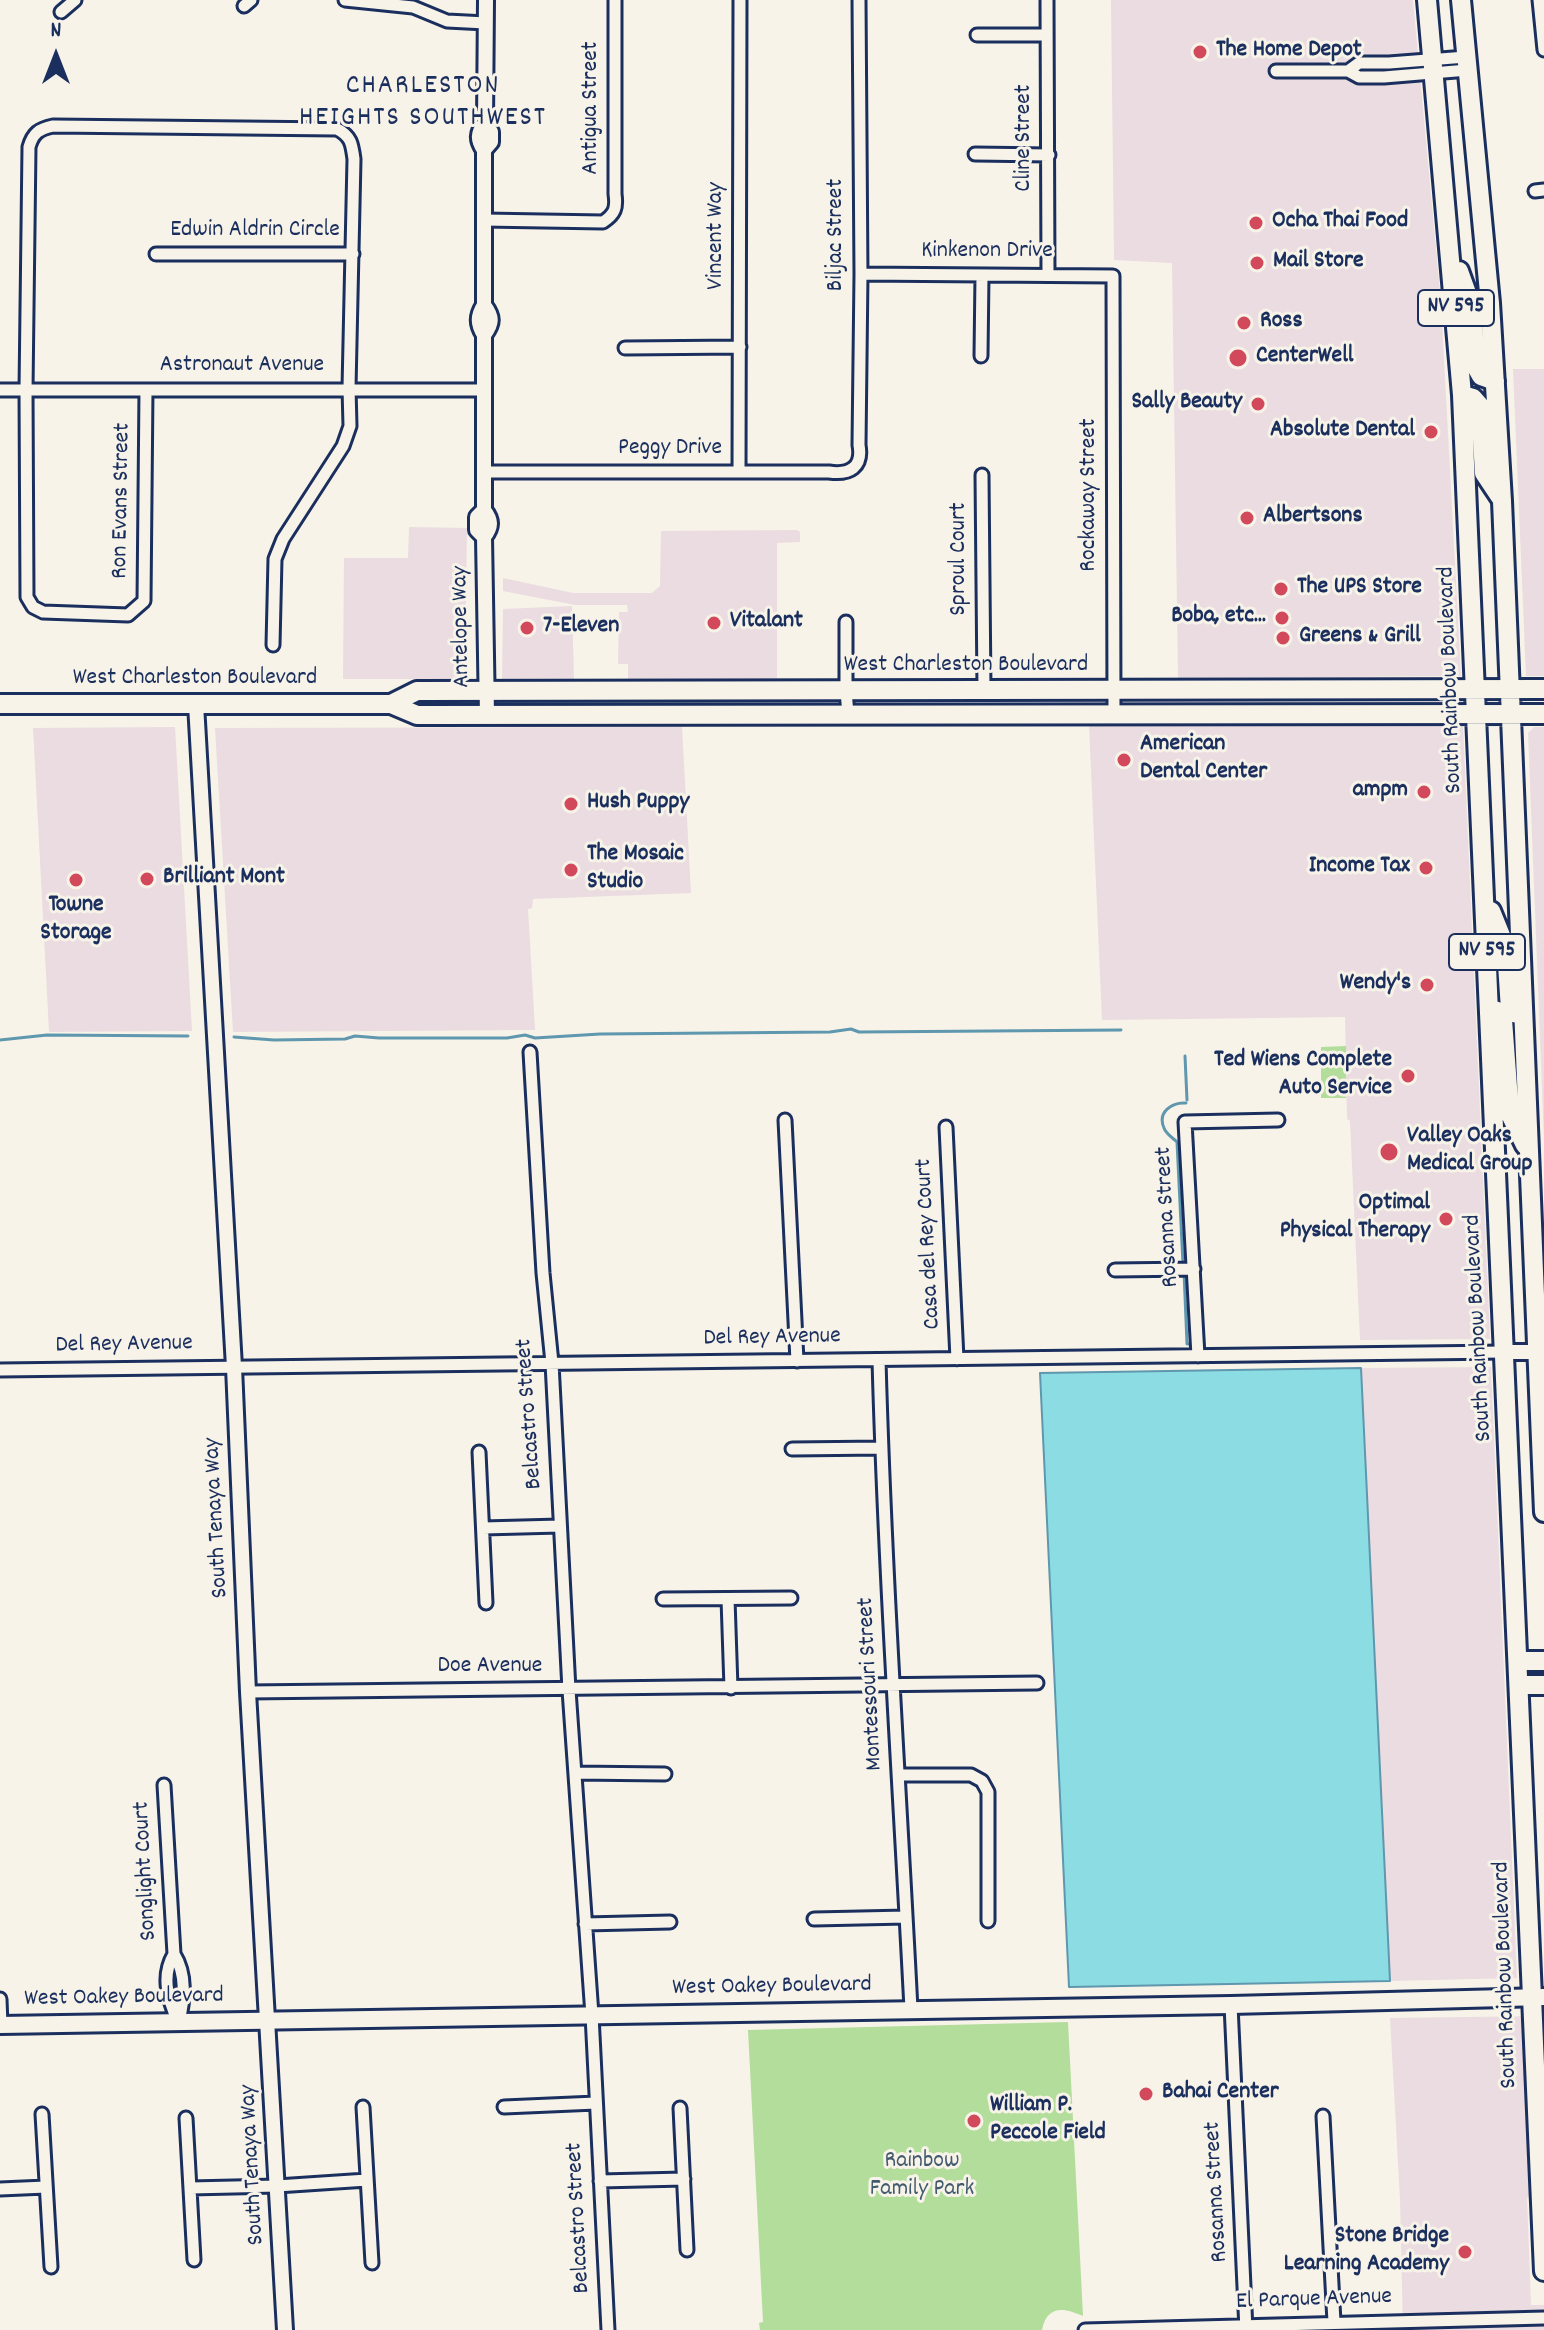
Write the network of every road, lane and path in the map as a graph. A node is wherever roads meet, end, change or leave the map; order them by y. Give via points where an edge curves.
1 (75, 0) edge
2 (345, 0) edge
3 (486, 0) edge
4 (615, 0) edge
5 (740, 0) edge
6 (859, 0) edge
7 (1047, 0) edge
8 (1427, 0) edge
9 (1539, 0) edge
10 (1460, 6) edge
11 (61, 12) dead end
12 (486, 23) junction
13 (977, 35) dead end
14 (1047, 35) junction
15 (1544, 50) edge
16 (1467, 64) junction
17 (1433, 67) junction
18 (1276, 71) dead end
19 (975, 154) dead end
20 (1049, 155) junction
21 (484, 220) junction
22 (1451, 249) junction
23 (156, 254) dead end
24 (353, 254) junction
25 (861, 274) junction
26 (982, 275) junction
27 (1048, 275) junction
28 (1113, 276) joint
29 (740, 347) junction
30 (625, 348) dead end
31 (981, 356) dead end
32 (1495, 381) junction
33 (349, 388) junction
34 (0, 390) edge
35 (26, 390) junction
36 (146, 390) junction
37 (484, 390) junction
38 (1462, 395) junction
39 (854, 468) joint
40 (484, 472) junction
41 (739, 472) junction
42 (982, 475) dead end
43 (1502, 501) junction
44 (846, 622) dead end
45 (273, 645) dead end
46 (1476, 689) junction
47 (1510, 689) junction
48 (1544, 689) edge
49 (984, 690) junction
50 (1114, 690) junction
51 (486, 691) junction
52 (846, 691) junction
53 (0, 704) edge
54 (196, 704) junction
55 (391, 704) junction
56 (1114, 713) junction
57 (848, 714) junction
58 (1512, 714) junction
59 (1544, 714) edge
60 (487, 715) junction
61 (1477, 715) junction
62 (1485, 897) junction
63 (1490, 1009) junction
64 (1523, 1015) junction
65 (530, 1052) dead end
66 (785, 1120) dead end
67 (1278, 1120) dead end
68 (946, 1127) dead end
69 (1528, 1151) junction
70 (1194, 1269) junction
71 (1115, 1270) dead end
72 (1504, 1352) junction
73 (1540, 1352) edge
74 (1198, 1356) junction
75 (957, 1359) junction
76 (879, 1360) junction
77 (797, 1361) junction
78 (552, 1363) junction
79 (234, 1367) junction
80 (0, 1370) edge
81 (881, 1448) junction
82 (792, 1449) dead end
83 (479, 1452) dead end
84 (1544, 1512) edge
85 (560, 1526) junction
86 (483, 1528) junction
87 (791, 1598) dead end
88 (663, 1599) dead end
89 (728, 1599) junction
90 (486, 1603) dead end
91 (1518, 1661) junction
92 (1544, 1661) edge
93 (1037, 1683) dead end
94 (893, 1685) junction
95 (1519, 1685) junction
96 (1544, 1685) edge
97 (731, 1688) junction
98 (569, 1690) junction
99 (248, 1692) junction
100 (575, 1773) junction
101 (665, 1774) dead end
102 (900, 1775) junction
103 (164, 1785) dead end
104 (906, 1917) junction
105 (814, 1919) dead end
106 (988, 1921) dead end
107 (670, 1922) dead end
108 (585, 1924) junction
109 (1538, 1997) edge
110 (0, 1999) edge
111 (1231, 2005) junction
112 (911, 2009) junction
113 (592, 2015) junction
114 (267, 2021) junction
115 (179, 2022) junction
116 (0, 2025) edge
117 (596, 2103) junction
118 (363, 2107) dead end
119 (504, 2107) dead end
120 (680, 2108) dead end
121 (42, 2114) dead end
122 (1323, 2116) dead end
123 (186, 2118) dead end
124 (684, 2179) junction
125 (367, 2180) junction
126 (600, 2181) junction
127 (277, 2186) junction
128 (46, 2187) junction
129 (190, 2188) junction
130 (0, 2189) edge
131 (687, 2250) dead end
132 (194, 2260) dead end
133 (372, 2263) dead end
134 (51, 2267) dead end
135 (1544, 2271) edge
136 (1544, 2318) edge
137 (1334, 2322) junction
138 (1246, 2328) edge
139 (285, 2330) edge
140 (608, 2330) edge
141 (1085, 2330) edge

1 - 11 street
2 - 12 street via 413,7 447,21
3 - 12 street, Antelope Way
4 - 21 street, Antigua Street via 613,216 603,222
5 - 29 street, Vincent Way
6 - 25 street, Biljac Street
7 - 14 street, Cline Street
8 - 17 main road, South Rainbow Boulevard / NV 595
9 - 15 street
10 - 16 main road, NV 595
12 - 21 street, Antelope Way via 485,123 491,142 484,150
13 - 14 street
14 - 20 street, Cline Street
16 - 17 street
16 - 32 main road, NV 595
17 - 18 street via 1359,63 1348,71
17 - 22 main road, South Rainbow Boulevard / NV 595
19 - 20 street
20 - 27 street, Cline Street
21 - 37 street, Antelope Way via 484,305 491,315 484,335
22 - 32 main road via 1472,307 1476,367 1481,376
22 - 38 main road, South Rainbow Boulevard / NV 595
23 - 24 street, Edwin Aldrin Circle
24 - 33 street
24 - 35 street via 354,159 347,134 337,129 41,129 29,147
25 - 26 street, Kinkenon Drive
25 - 39 street, Biljac Street via 861,456
26 - 27 street, Kinkenon Drive
26 - 31 street
27 - 28 street, Kinkenon Drive
28 - 50 street, Rockaway Street
29 - 30 street
29 - 41 street, Vincent Way
32 - 43 main road, NV 595
33 - 36 street, Astronaut Avenue
33 - 37 street, Astronaut Avenue
33 - 45 street via 350,426 343,446 275,559
34 - 35 street, Astronaut Avenue
35 - 36 street, Astronaut Avenue
35 - 36 street, Ron Evans Street via 27,597 43,612 128,615 144,601
37 - 40 street, Antelope Way
38 - 43 main road via 1480,406 1484,473
38 - 46 main road, South Rainbow Boulevard / NV 595
39 - 41 street, Peggy Drive via 842,474
40 - 41 street, Peggy Drive
40 - 51 street, Antelope Way via 484,510 477,517 477,530 484,537
42 - 49 street, Sproul Court
43 - 47 main road, NV 595
44 - 52 street
46 - 47 main road, West Charleston Boulevard
46 - 50 main road, West Charleston Boulevard
46 - 61 main road, South Rainbow Boulevard / NV 595
47 - 48 main road, West Charleston Boulevard
47 - 58 main road, NV 595
49 - 50 main road, West Charleston Boulevard
49 - 52 main road, West Charleston Boulevard
50 - 56 street, Rockaway Street
51 - 52 main road, West Charleston Boulevard
51 - 55 main road, West Charleston Boulevard via 417,691
51 - 60 street, Antelope Way
52 - 57 street
53 - 54 main road, West Charleston Boulevard
54 - 55 main road, West Charleston Boulevard
54 - 79 street, South Tenaya Way
55 - 60 main road, West Charleston Boulevard via 417,715
56 - 57 main road, West Charleston Boulevard
56 - 61 main road, West Charleston Boulevard
57 - 60 main road, West Charleston Boulevard
58 - 59 main road, West Charleston Boulevard
58 - 61 main road, West Charleston Boulevard
58 - 64 main road, NV 595
61 - 62 main road, South Rainbow Boulevard / NV 595
62 - 63 main road, South Rainbow Boulevard / NV 595
62 - 64 main road via 1506,948 1510,1010
63 - 69 main road via 1503,1020 1510,1114
63 - 72 main road, South Rainbow Boulevard / NV 595
64 - 69 main road, NV 595
65 - 78 street, Belcastro Street
66 - 77 street
67 - 70 street, Rosanna Street via 1185,1122
68 - 75 street, Casa del Rey Court
69 - 73 main road, NV 595
70 - 71 street
70 - 74 street, Rosanna Street
72 - 73 street, Del Rey Avenue
72 - 74 street, Del Rey Avenue
72 - 91 main road, South Rainbow Boulevard / NV 595
73 - 84 main road, NV 595
74 - 75 street, Del Rey Avenue
75 - 76 street, Del Rey Avenue
76 - 77 street, Del Rey Avenue
76 - 81 street, Montessouri Street
77 - 78 street, Del Rey Avenue
78 - 79 street, Del Rey Avenue
78 - 85 street, Belcastro Street
79 - 80 street, Del Rey Avenue
79 - 99 street, South Tenaya Way
81 - 82 street
81 - 94 street, Montessouri Street
83 - 86 street
85 - 86 street
85 - 98 street, Belcastro Street
86 - 90 street
87 - 89 street
88 - 89 street
89 - 97 street
91 - 92 main road
91 - 95 main road, South Rainbow Boulevard / NV 595
93 - 94 street, Doe Avenue
94 - 97 street, Doe Avenue
94 - 102 street, Montessouri Street
95 - 96 main road
95 - 109 main road, South Rainbow Boulevard / NV 595
97 - 98 street, Doe Avenue
98 - 99 street, Doe Avenue
98 - 100 street, Belcastro Street
99 - 114 street, South Tenaya Way
100 - 101 street
100 - 108 street, Belcastro Street
102 - 104 street, Montessouri Street
102 - 106 street via 971,1775 982,1781 988,1792
103 - 115 street, Songlight Court via 174,1954 182,1966
104 - 105 street
104 - 112 street, Montessouri Street
107 - 108 street
108 - 113 street, Belcastro Street
109 - 111 main road, West Oakey Boulevard
109 - 135 main road, South Rainbow Boulevard / NV 595
110 - 116 street
111 - 112 main road, West Oakey Boulevard
111 - 138 street, Rosanna Street
112 - 113 main road, West Oakey Boulevard
113 - 114 main road, West Oakey Boulevard
113 - 117 street, Belcastro Street
114 - 115 main road, West Oakey Boulevard
114 - 127 street, South Tenaya Way
115 - 116 main road, West Oakey Boulevard
117 - 119 street
117 - 126 street, Belcastro Street
118 - 125 street
120 - 124 street
121 - 128 street
122 - 137 street
123 - 129 street
124 - 126 street
124 - 131 street
125 - 127 street
125 - 133 street
126 - 140 street, Belcastro Street
127 - 129 street
127 - 139 street, South Tenaya Way
128 - 130 street
128 - 134 street
129 - 132 street
136 - 137 street, El Parque Avenue
137 - 138 street, El Parque Avenue
138 - 141 street, El Parque Avenue

